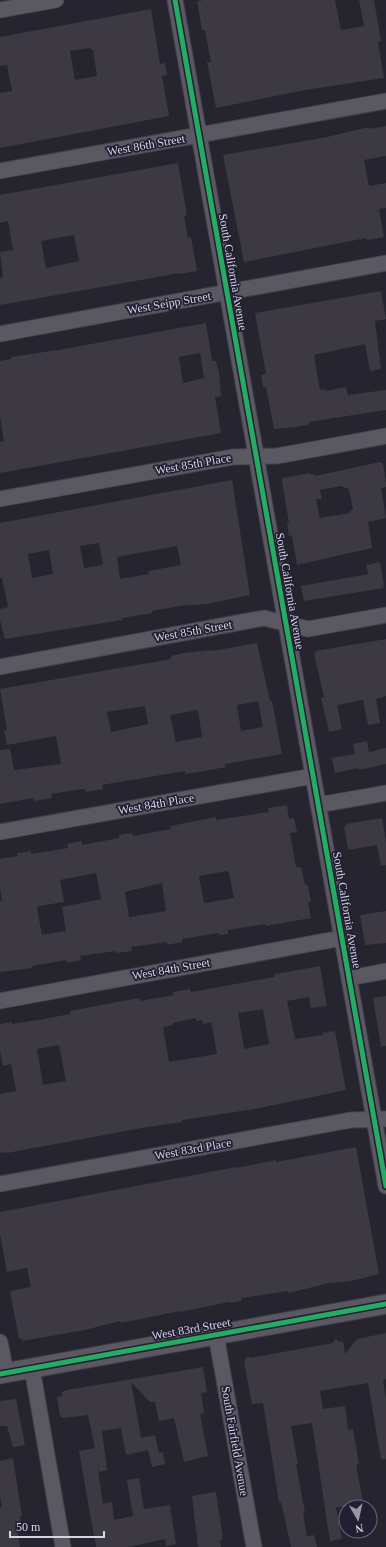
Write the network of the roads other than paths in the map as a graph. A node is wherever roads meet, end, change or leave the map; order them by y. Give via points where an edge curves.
1 (56, 0) edge
2 (175, 0) edge
3 (0, 10) edge
4 (386, 101) edge
5 (199, 136) junction
6 (0, 171) edge
7 (386, 264) edge
8 (226, 293) junction
9 (0, 334) edge
10 (386, 436) edge
11 (256, 456) junction
12 (0, 499) edge
13 (386, 615) edge
14 (286, 624) junction
15 (0, 667) edge
16 (313, 776) junction
17 (386, 793) edge
18 (318, 805) junction
19 (0, 832) edge
20 (342, 938) junction
21 (386, 971) edge
22 (349, 978) junction
23 (0, 1001) edge
24 (380, 1119) edge
25 (0, 1184) edge
26 (386, 1186) edge
27 (386, 1304) edge
28 (216, 1335) junction
29 (0, 1342) edge
30 (32, 1368) junction
31 (3, 1373) edge
32 (63, 1547) edge
33 (254, 1547) edge

1 - 3 street
2 - 5 street, South California Avenue
4 - 5 street, West 86th Street
5 - 6 street, West 86th Street
5 - 8 street, South California Avenue
7 - 8 street, West Seipp Street
8 - 9 street, West Seipp Street
8 - 11 street, South California Avenue
10 - 11 street, West 85th Place via 277,456
11 - 12 street, West 85th Place via 233,457
11 - 14 street, South California Avenue
13 - 14 street, West 85th Street via 308,629
14 - 15 street, West 85th Street via 264,618
14 - 16 street, South California Avenue
16 - 18 street, South California Avenue
16 - 19 street, West 84th Place
17 - 18 street
18 - 20 street, South California Avenue
20 - 22 street, South California Avenue
20 - 23 street, West 84th Street
21 - 22 street
22 - 24 street, South California Avenue
24 - 25 street, West 83rd Place via 351,1120
24 - 26 street, South California Avenue
27 - 28 street, West 83rd Street
28 - 30 street, West 83rd Street
28 - 33 street, South Fairfield Avenue
29 - 31 street
30 - 31 street, West 83rd Street
30 - 32 street

